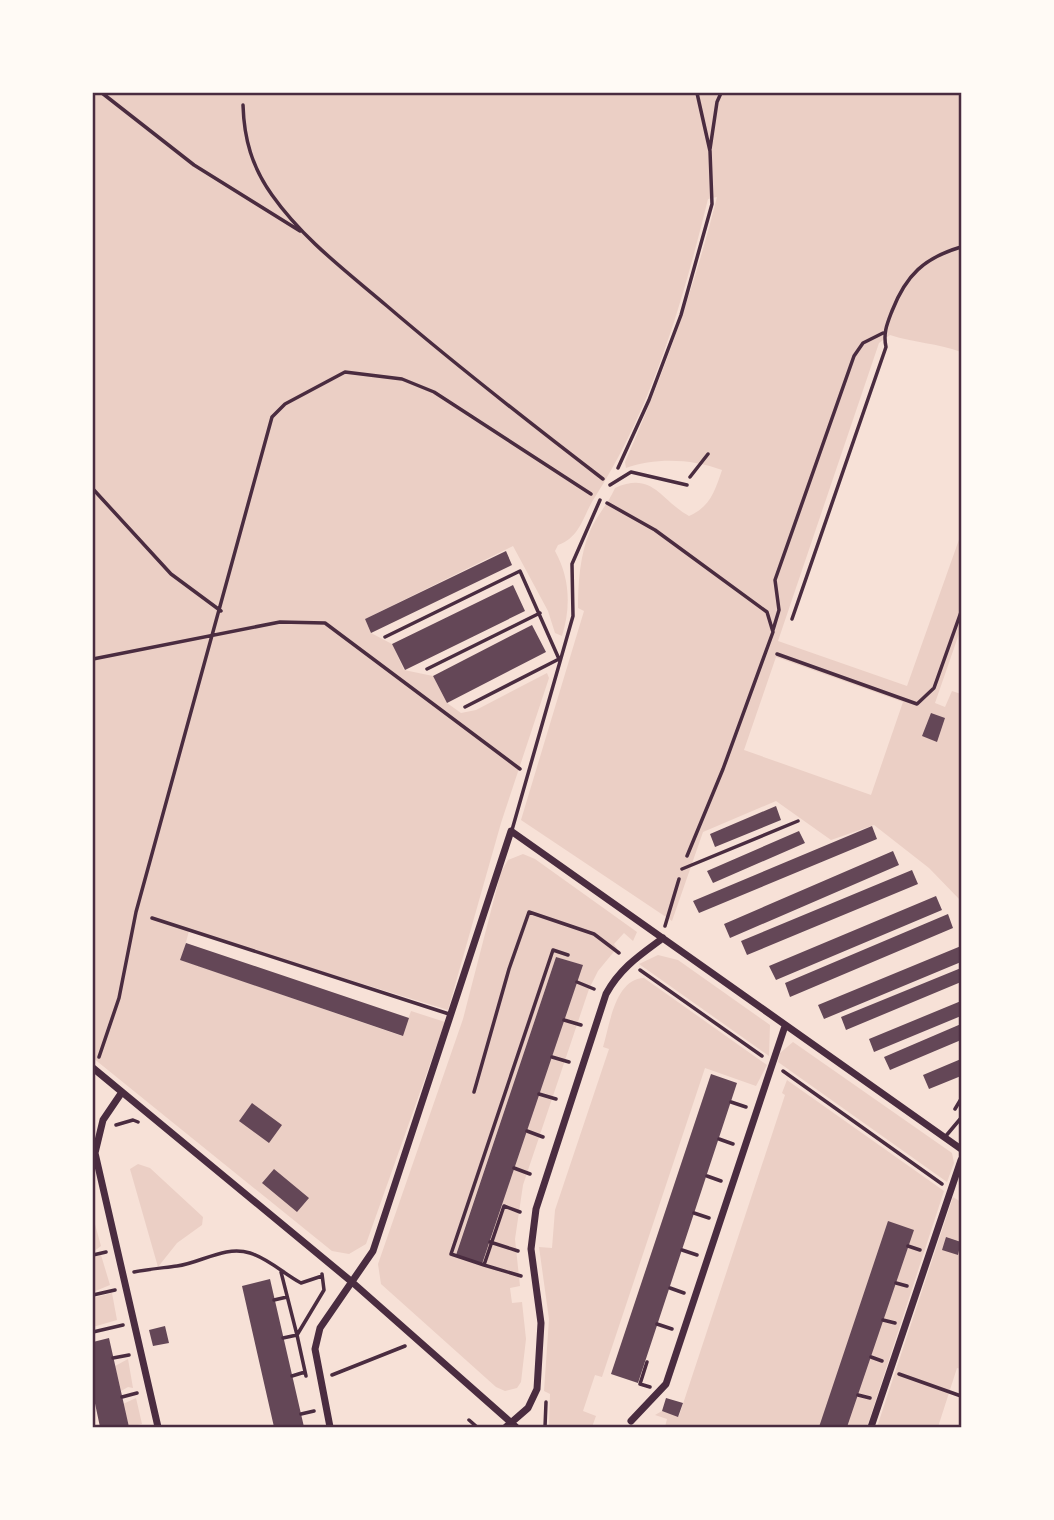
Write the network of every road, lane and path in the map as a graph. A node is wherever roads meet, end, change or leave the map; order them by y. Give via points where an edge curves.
1 (102, 93) edge
2 (697, 93) edge
3 (721, 93) edge
4 (243, 105) dead end
5 (710, 151) junction
6 (302, 232) junction
7 (961, 247) edge
8 (883, 333) junction
9 (708, 454) dead end
10 (610, 485) junction
11 (687, 485) joint
12 (93, 489) edge
13 (600, 500) junction
14 (221, 611) junction
15 (961, 612) edge
16 (540, 613) junction
17 (792, 619) dead end
18 (773, 632) junction
19 (215, 635) junction
20 (384, 637) dead end
21 (777, 654) dead end
22 (93, 659) edge
23 (559, 659) junction
24 (427, 669) dead end
25 (465, 707) dead end
26 (527, 775) junction
27 (798, 821) dead end
28 (511, 831) junction
29 (682, 869) junction
30 (152, 918) dead end
31 (663, 938) junction
32 (618, 953) dead end
33 (568, 954) dead end
34 (637, 967) dead end
35 (577, 982) dead end
36 (594, 989) dead end
37 (451, 1014) junction
38 (564, 1020) dead end
39 (582, 1025) dead end
40 (785, 1026) junction
41 (552, 1057) dead end
42 (569, 1062) dead end
43 (773, 1064) junction
44 (94, 1069) edge
45 (122, 1092) junction
46 (474, 1092) dead end
47 (539, 1094) dead end
48 (556, 1099) dead end
49 (961, 1118) edge
50 (139, 1123) dead end
51 (527, 1131) dead end
52 (110, 1133) dead end
53 (543, 1137) dead end
54 (945, 1137) junction
55 (961, 1149) edge
56 (961, 1160) edge
57 (514, 1168) dead end
58 (530, 1174) dead end
59 (950, 1189) junction
60 (520, 1212) dead end
61 (491, 1242) junction
62 (518, 1251) dead end
63 (106, 1252) dead end
64 (93, 1255) edge
65 (484, 1265) junction
66 (158, 1266) dead end
67 (281, 1272) junction
68 (521, 1276) dead end
69 (352, 1282) junction
70 (115, 1290) dead end
71 (93, 1295) edge
72 (287, 1297) junction
73 (274, 1300) dead end
74 (123, 1325) dead end
75 (93, 1332) edge
76 (296, 1335) junction
77 (283, 1338) dead end
78 (405, 1346) dead end
79 (130, 1354) dead end
80 (113, 1358) dead end
81 (647, 1362) dead end
82 (890, 1370) junction
83 (305, 1373) junction
84 (292, 1376) dead end
85 (327, 1377) dead end
86 (307, 1382) dead end
87 (659, 1391) junction
88 (138, 1393) dead end
89 (547, 1395) dead end
90 (961, 1395) edge
91 (122, 1397) dead end
92 (312, 1402) dead end
93 (314, 1411) junction
94 (301, 1414) dead end
95 (316, 1419) dead end
96 (469, 1420) dead end
97 (631, 1421) dead end
98 (511, 1426) edge
99 (158, 1427) edge
100 (330, 1427) edge
101 (477, 1427) edge
102 (545, 1427) edge
103 (871, 1427) edge

1 - 6 path via 194,165
2 - 5 path
3 - 5 path
4 - 6 path via 244,135 256,169
5 - 10 path via 712,204 681,315
6 - 10 path
7 - 8 path via 909,276
8 - 17 path via 886,347
8 - 18 path via 863,343 853,356 775,580 779,610
9 - 11 path
10 - 11 lane via 631,472
12 - 14 path via 171,574
13 - 14 path via 434,392 402,379 345,372 285,404 272,417
13 - 18 path via 654,530 768,612
13 - 23 lane via 572,564 573,616
14 - 19 path
15 - 21 path via 934,688 917,704
16 - 20 lane via 520,571
16 - 23 lane
16 - 24 lane
18 - 29 path
19 - 22 path
19 - 26 path via 280,622 325,623
19 - 44 path via 136,912 119,998
23 - 25 lane
23 - 26 lane
26 - 28 lane
27 - 29 lane
28 - 31 street
28 - 37 street
29 - 31 path
30 - 37 lane
31 - 40 street
31 - 98 street via 630,962 606,994 536,1209 531,1248 541,1323 537,1390
32 - 46 path via 594,934 529,912
33 - 65 path via 552,950 451,1254
34 - 43 path
35 - 36 path
37 - 69 street via 373,1251
38 - 39 path
40 - 43 street
40 - 54 street
41 - 42 path
43 - 59 path
43 - 87 street via 666,1384
44 - 45 street
45 - 69 street
45 - 99 street via 103,1119 95,1153
47 - 48 path
49 - 54 lane
50 - 52 path via 124,1121
51 - 53 path
54 - 55 street
56 - 59 street
57 - 58 path
59 - 82 street
60 - 61 path via 503,1205
61 - 62 path
61 - 65 path
63 - 64 path
65 - 68 path
66 - 67 path via 247,1252
67 - 72 path
67 - 76 path via 302,1283 322,1274 324,1290
69 - 98 street
69 - 100 street via 320,1328 315,1349
70 - 71 path
72 - 73 path
72 - 76 path
74 - 75 path
76 - 77 path
76 - 83 path
78 - 85 path
79 - 80 path
81 - 87 path via 640,1384
82 - 90 path
82 - 103 street
83 - 84 path
83 - 86 path
87 - 97 street
88 - 91 path
89 - 102 path
92 - 93 path
93 - 94 path
93 - 95 path
96 - 101 path

